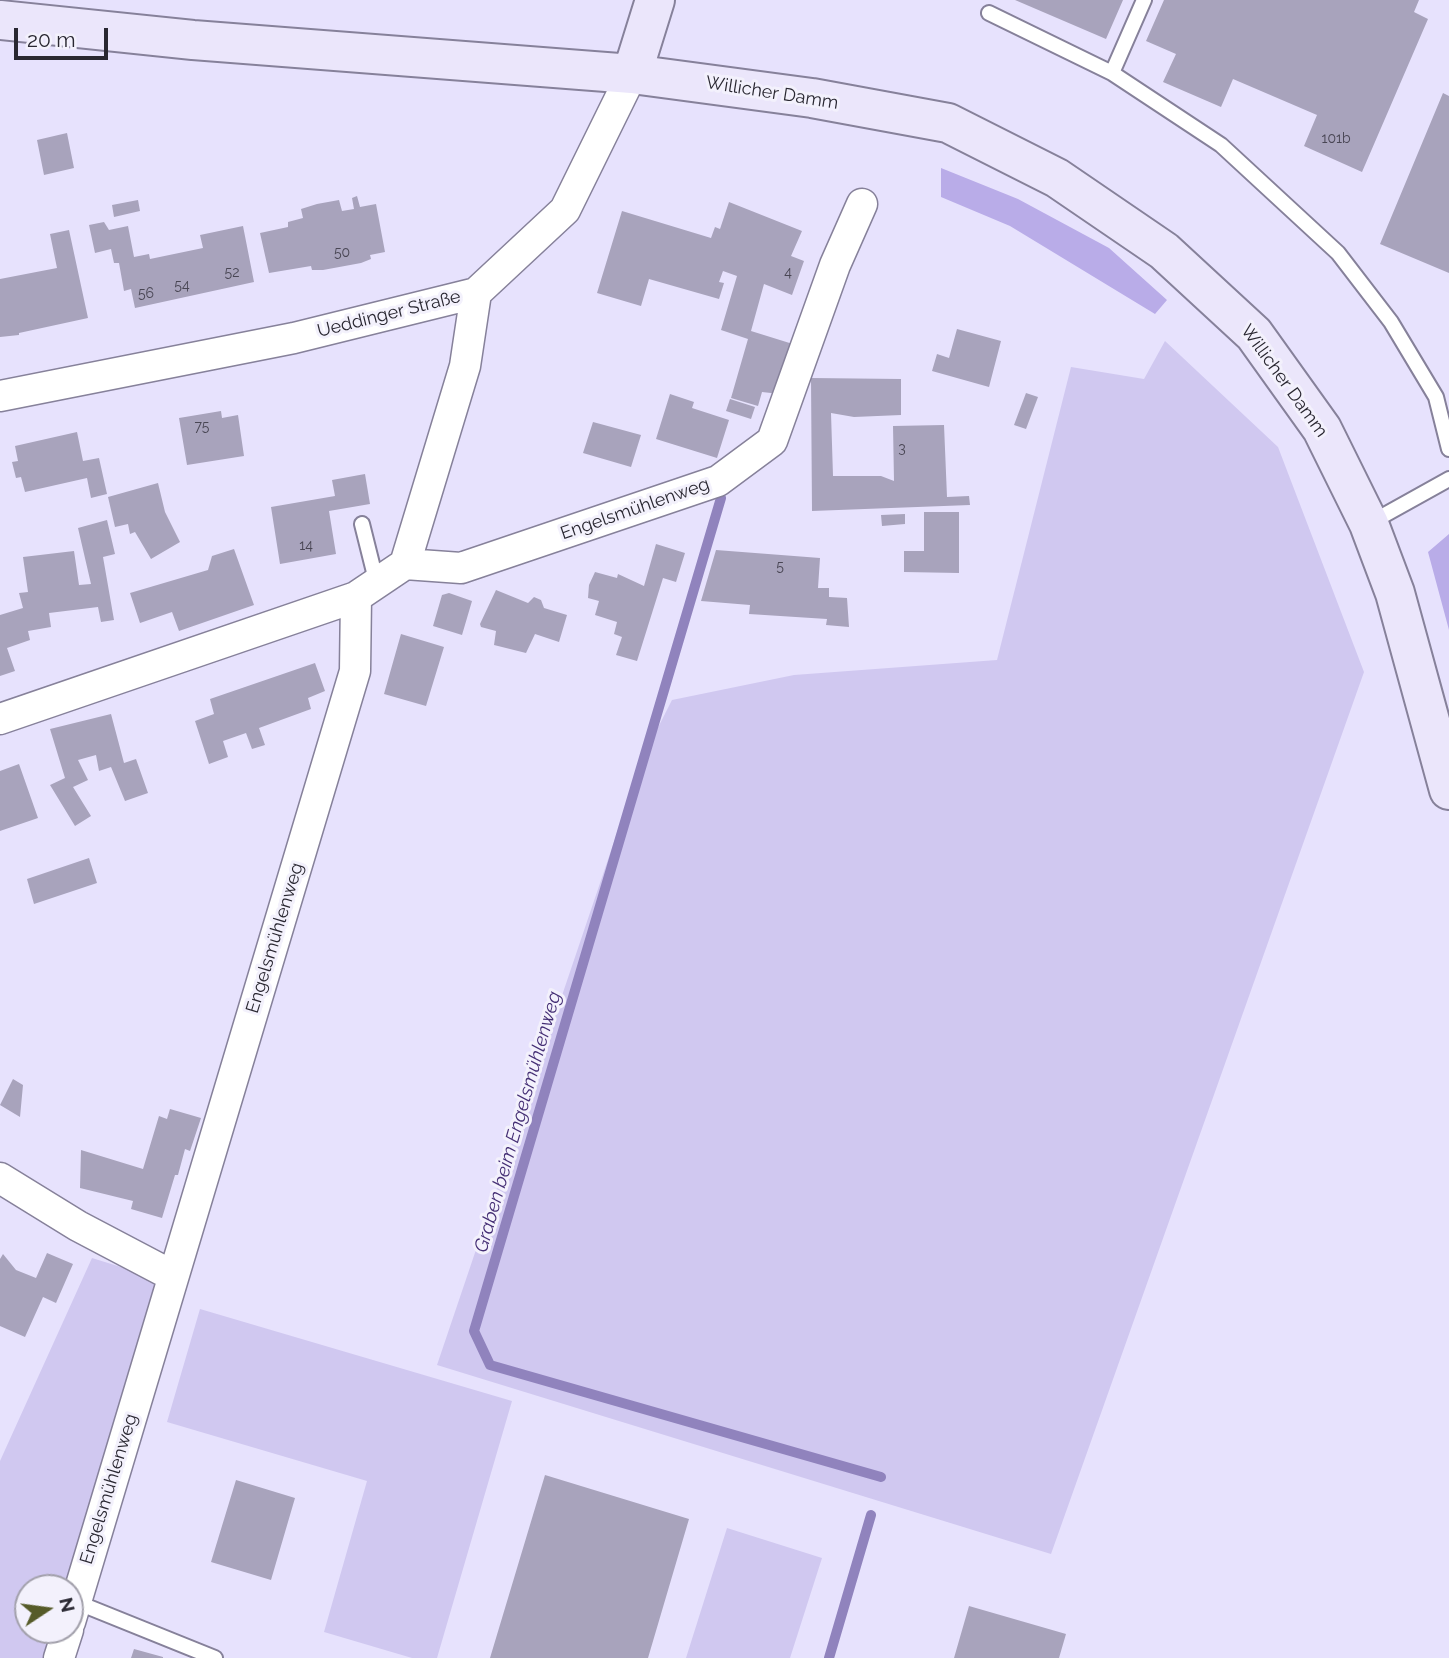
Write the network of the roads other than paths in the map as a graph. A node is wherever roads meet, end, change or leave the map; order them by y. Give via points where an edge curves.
1 (655, 0) edge
2 (1144, 0) edge
3 (989, 13) dead end
4 (0, 20) edge
5 (1112, 73) junction
6 (632, 74) junction
7 (862, 204) dead end
8 (476, 293) junction
9 (0, 396) edge
10 (1449, 449) edge
11 (1449, 479) edge
12 (362, 524) dead end
13 (1369, 524) junction
14 (405, 564) junction
15 (367, 591) junction
16 (0, 719) edge
17 (1449, 790) edge
18 (0, 1178) edge
19 (173, 1276) junction
20 (84, 1574) edge
21 (84, 1622) edge
22 (215, 1658) edge

1 - 6 main road, Ueddinger Straße
2 - 5 lane
3 - 5 lane
4 - 6 main road, Willicher Damm
5 - 10 lane via 1221,145 1338,253 1391,322 1436,397
6 - 8 street, Ueddinger Straße via 565,210
6 - 13 main road, Willicher Damm via 947,122 1057,178 1164,251 1254,334 1322,429
7 - 14 street, Engelsmühlenweg via 835,265 772,441 718,481 473,564 461,568
8 - 9 street, Ueddinger Straße via 294,338
8 - 14 street via 465,366
11 - 13 lane
12 - 15 lane
13 - 17 main road, Willicher Damm via 1395,593
14 - 15 street
15 - 16 street
15 - 19 street, Engelsmühlenweg via 355,671
18 - 19 street
19 - 20 street, Engelsmühlenweg
21 - 22 lane

